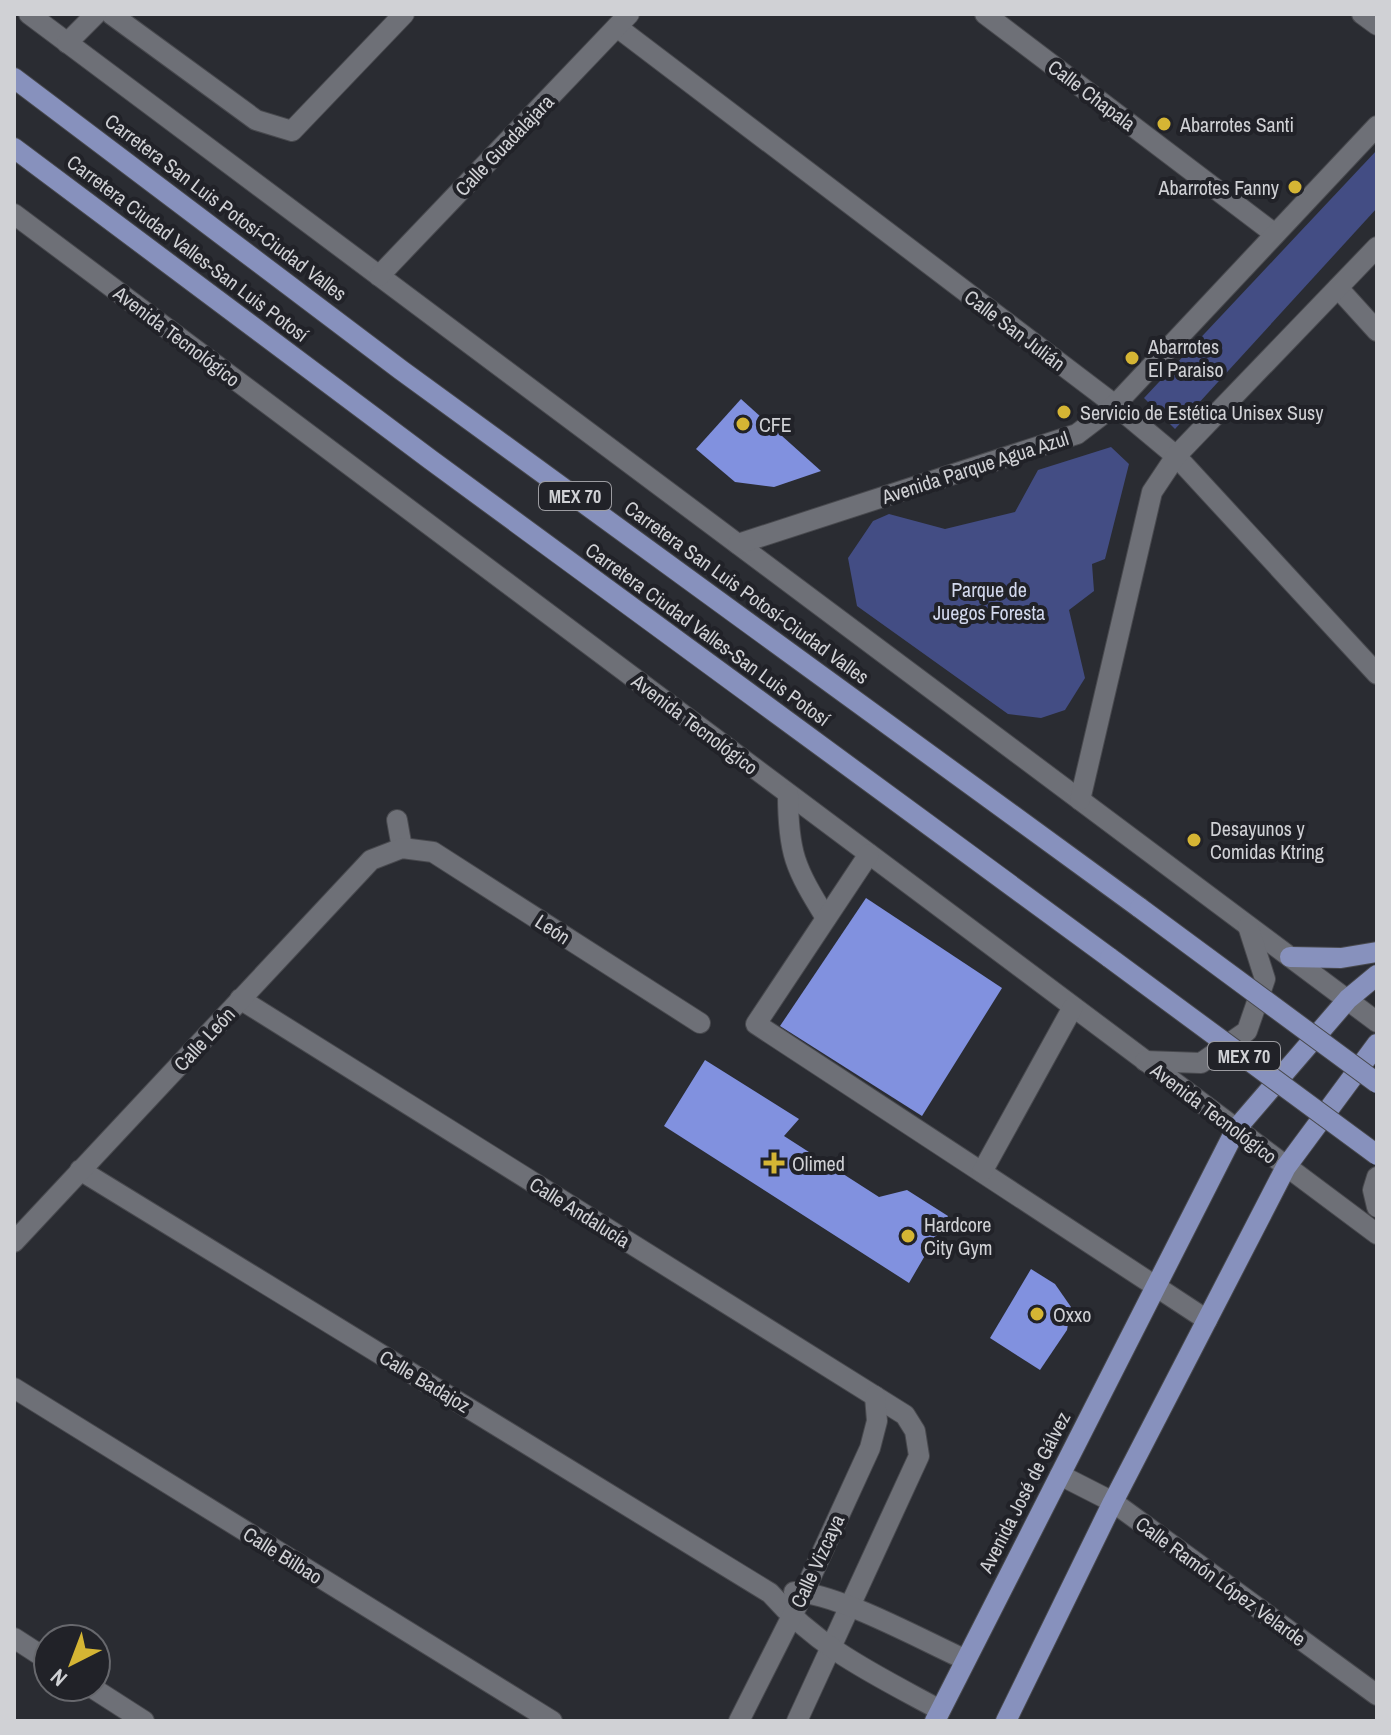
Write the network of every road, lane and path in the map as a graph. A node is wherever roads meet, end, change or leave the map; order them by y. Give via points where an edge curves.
1 (29, 14) edge
2 (96, 14) edge
3 (111, 14) edge
4 (404, 14) edge
5 (985, 14) edge
6 (1362, 14) edge
7 (623, 20) edge
8 (1377, 25) edge
9 (67, 43) junction
10 (14, 78) edge
11 (1377, 126) edge
12 (14, 148) edge
13 (14, 214) edge
14 (1275, 234) junction
15 (1377, 247) edge
16 (379, 276) junction
17 (1338, 288) junction
18 (1377, 331) edge
19 (1115, 405) junction
20 (1176, 456) junction
21 (738, 544) junction
22 (1377, 674) edge
23 (788, 794) junction
24 (1080, 800) junction
25 (397, 820) dead end
26 (402, 848) junction
27 (869, 854) junction
28 (826, 918) junction
29 (1248, 926) junction
30 (1377, 952) edge
31 (1290, 957) junction
32 (1377, 975) edge
33 (240, 999) junction
34 (1348, 999) junction
35 (1073, 1007) junction
36 (1377, 1022) edge
37 (700, 1023) dead end
38 (1377, 1044) edge
39 (1145, 1061) junction
40 (1377, 1083) edge
41 (1236, 1129) junction
42 (1377, 1155) edge
43 (1286, 1167) junction
44 (80, 1170) junction
45 (982, 1172) junction
46 (1377, 1177) edge
47 (1377, 1207) edge
48 (1377, 1234) edge
49 (14, 1242) edge
50 (1156, 1286) junction
51 (1207, 1320) junction
52 (14, 1388) edge
53 (875, 1396) junction
54 (1060, 1475) junction
55 (1113, 1502) junction
56 (804, 1592) junction
57 (770, 1593) junction
58 (851, 1609) junction
59 (791, 1617) junction
60 (14, 1638) edge
61 (32, 1650) edge
62 (832, 1652) junction
63 (964, 1659) junction
64 (1377, 1695) edge
65 (112, 1700) edge
66 (938, 1716) edge
67 (144, 1721) edge
68 (552, 1721) edge
69 (739, 1721) edge
70 (797, 1721) edge
71 (1006, 1721) edge

1 - 9 street
2 - 9 street
3 - 4 street via 256,120 292,131
5 - 14 street, Calle Chapala
6 - 8 street
7 - 16 street, Calle Guadalajara
7 - 19 street, Calle San Julián
9 - 16 street
10 - 40 main road, Carretera San Luis Potosí-Ciudad Valles / MEX 70, bridge via 401,370
11 - 14 street, Avenida Parque Agua Azul
12 - 42 main road, Carretera Ciudad Valles-San Luis Potosí / MEX 70, bridge
13 - 23 street, Avenida Tecnológico
14 - 19 street, Avenida Parque Agua Azul
15 - 17 street
16 - 21 street
17 - 18 street
17 - 20 street
19 - 20 street, Calle San Julián
19 - 21 street, Avenida Parque Agua Azul via 1077,434
20 - 22 street, Calle San Julián
20 - 24 street via 1152,492
21 - 24 street
23 - 27 street, Avenida Tecnológico
23 - 28 street via 788,842 798,873
24 - 29 street
25 - 26 street
26 - 33 street, Calle León via 371,860
26 - 37 street, León via 433,852
27 - 28 street
27 - 35 street, Avenida Tecnológico
28 - 45 street via 756,1024
29 - 31 street
29 - 39 street via 1265,979 1247,1031 1201,1063
30 - 31 main road
31 - 34 street
32 - 34 main road, Avenida José de Gálvez
33 - 44 street, Calle León
33 - 53 street, Calle Andalucía
34 - 36 street
34 - 41 main road, Avenida José de Gálvez
35 - 39 street, Avenida Tecnológico
35 - 45 street
38 - 43 main road
39 - 41 street, Avenida Tecnológico
41 - 43 street, Avenida Tecnológico
41 - 50 main road, Avenida José de Gálvez
43 - 48 street, Avenida Tecnológico
43 - 51 main road
44 - 49 street, Calle León
44 - 57 street, Calle Badajoz
45 - 50 street
46 - 47 street
50 - 51 street
50 - 54 main road, Avenida José de Gálvez
51 - 55 main road
52 - 68 street, Calle Bilbao
53 - 56 street, Calle Vizcaya via 877,1421 870,1448
53 - 58 street, Calle Andalucía via 905,1415 915,1431 919,1456
54 - 55 street, Calle Ramón López Velarde
54 - 63 main road, Avenida José de Gálvez
55 - 64 street, Calle Ramón López Velarde
55 - 71 main road
56 - 57 street
56 - 58 street
56 - 59 street, Calle Vizcaya
57 - 59 street, Calle Badajoz
58 - 62 street
58 - 63 street
59 - 62 street, Calle Badajoz
59 - 69 street, Calle Vizcaya
60 - 61 street
62 - 66 street, Calle Badajoz
62 - 70 street
63 - 66 main road, Avenida José de Gálvez
65 - 67 street

